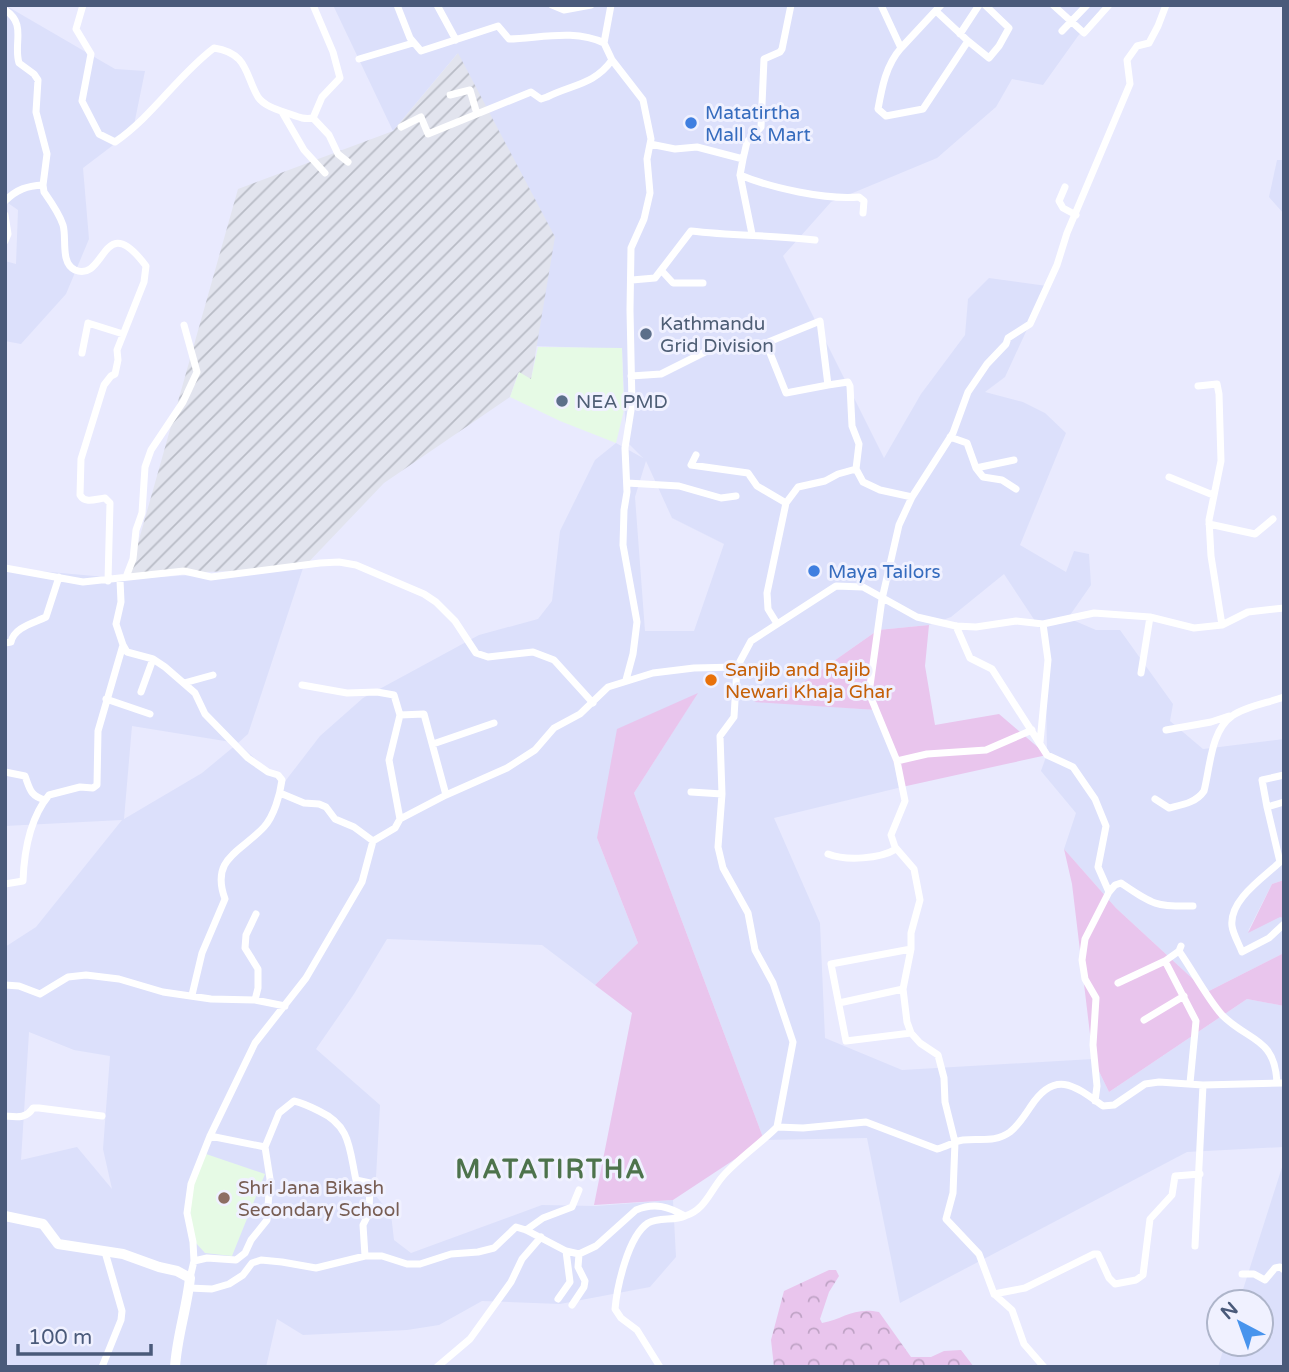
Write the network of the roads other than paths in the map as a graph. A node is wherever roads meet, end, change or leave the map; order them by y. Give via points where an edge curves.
1 (83, 5) edge
2 (313, 5) edge
3 (397, 5) edge
4 (437, 5) edge
5 (552, 5) edge
6 (591, 5) edge
7 (611, 5) edge
8 (791, 5) edge
9 (881, 5) edge
10 (979, 5) edge
11 (985, 5) edge
12 (1054, 5) edge
13 (1087, 5) edge
14 (1109, 5) edge
15 (1166, 5) edge
16 (939, 9) edge
17 (5, 10) edge
18 (1072, 20) junction
19 (1062, 31) dead end
20 (960, 34) junction
21 (456, 40) junction
22 (968, 41) junction
23 (414, 43) junction
24 (604, 44) junction
25 (901, 47) junction
26 (359, 58) dead end
27 (612, 60) junction
28 (450, 95) dead end
29 (281, 111) junction
30 (477, 114) junction
31 (313, 118) junction
32 (401, 127) dead end
33 (650, 144) junction
34 (743, 159) junction
35 (348, 162) dead end
36 (325, 173) dead end
37 (740, 175) junction
38 (43, 186) junction
39 (1065, 187) dead end
40 (5, 201) edge
41 (863, 213) dead end
42 (5, 215) edge
43 (1076, 215) junction
44 (752, 234) junction
45 (816, 240) dead end
46 (5, 241) edge
47 (661, 270) junction
48 (632, 280) junction
49 (702, 283) dead end
50 (184, 325) dead end
51 (123, 334) junction
52 (766, 344) junction
53 (82, 353) dead end
54 (631, 376) junction
55 (828, 385) junction
56 (1198, 386) dead end
57 (950, 438) junction
58 (696, 455) dead end
59 (1014, 460) dead end
60 (976, 468) junction
61 (856, 469) junction
62 (1169, 477) dead end
63 (627, 484) junction
64 (1016, 489) dead end
65 (1213, 495) junction
66 (736, 496) dead end
67 (912, 497) junction
68 (786, 503) junction
69 (1273, 519) dead end
70 (1209, 524) junction
71 (5, 568) edge
72 (59, 577) junction
73 (123, 579) junction
74 (108, 580) junction
75 (882, 598) junction
76 (1284, 608) edge
77 (1150, 617) junction
78 (776, 622) junction
79 (1043, 624) junction
80 (1222, 625) junction
81 (956, 626) junction
82 (5, 643) edge
83 (123, 645) junction
84 (153, 659) junction
85 (737, 667) junction
86 (1141, 673) dead end
87 (213, 676) dead end
88 (626, 680) junction
89 (184, 683) junction
90 (302, 685) dead end
91 (141, 692) dead end
92 (1284, 697) edge
93 (106, 699) junction
94 (593, 703) junction
95 (150, 714) dead end
96 (1233, 714) junction
97 (400, 715) junction
98 (495, 723) dead end
99 (1032, 730) junction
100 (1166, 730) dead end
101 (1040, 743) junction
102 (433, 744) junction
103 (897, 761) junction
104 (5, 772) edge
105 (1284, 775) edge
106 (691, 792) dead end
107 (280, 793) junction
108 (446, 794) junction
109 (722, 794) junction
110 (1155, 799) dead end
111 (45, 800) junction
112 (1284, 802) edge
113 (1267, 807) junction
114 (400, 820) junction
115 (373, 841) junction
116 (897, 849) junction
117 (828, 854) dead end
118 (1282, 861) edge
119 (5, 884) edge
120 (1109, 892) junction
121 (1194, 906) dead end
122 (256, 914) dead end
123 (1284, 924) edge
124 (911, 949) junction
125 (1165, 961) junction
126 (1118, 983) dead end
127 (5, 985) edge
128 (903, 989) junction
129 (192, 996) junction
130 (1184, 996) junction
131 (255, 1000) junction
132 (839, 1003) junction
133 (285, 1006) junction
134 (1144, 1020) dead end
135 (911, 1033) junction
136 (1190, 1083) junction
137 (1281, 1083) edge
138 (1203, 1085) junction
139 (1095, 1101) junction
140 (5, 1116) edge
141 (102, 1116) dead end
142 (777, 1127) junction
143 (210, 1136) junction
144 (955, 1142) junction
145 (265, 1147) junction
146 (1200, 1174) junction
147 (579, 1190) dead end
148 (5, 1216) edge
149 (685, 1216) junction
150 (526, 1230) junction
151 (541, 1237) junction
152 (1195, 1246) dead end
153 (566, 1251) junction
154 (105, 1252) junction
155 (579, 1254) junction
156 (365, 1256) junction
157 (194, 1261) junction
158 (1284, 1270) edge
159 (1242, 1274) dead end
160 (190, 1283) junction
161 (994, 1294) junction
162 (558, 1299) dead end
163 (572, 1305) dead end
164 (102, 1367) edge
165 (175, 1367) edge
166 (437, 1367) edge
167 (660, 1367) edge
168 (1044, 1367) edge

1 - 29 street via 76,29 91,54 82,101 99,134 115,142 133,130 195,62 214,48 246,67 259,99
2 - 31 street via 340,78 322,97
3 - 23 street
4 - 21 street
5 - 6 street via 564,10
7 - 24 street
8 - 34 street via 782,49 764,59 761,127 747,142
9 - 25 street
10 - 20 street
11 - 22 street via 1009,28 989,58
12 - 18 street
13 - 18 street
14 - 18 street via 1084,33
15 - 43 street via 1149,43 1138,46 1127,60 1130,84
16 - 20 street
16 - 25 street
17 - 38 street via 18,23 19,63 38,80 36,112 47,154
18 - 19 street
20 - 22 street
21 - 23 street via 421,51
21 - 24 street via 498,26 509,39 573,34
22 - 25 street via 923,109 886,116 878,109 883,82
23 - 26 street
24 - 27 street
27 - 30 street via 590,81 541,99 531,92
27 - 33 street via 643,100
28 - 30 street via 470,90
29 - 31 street via 305,120
29 - 36 street via 304,150
30 - 32 street via 428,134 421,117
31 - 35 street
33 - 34 street via 697,148
33 - 48 street via 650,193 631,248
34 - 37 street
37 - 41 street via 791,189 859,197 864,201
37 - 44 street
38 - 40 street via 28,186
38 - 51 street via 64,227 66,260 72,269 80,271 97,264 116,243 134,250 146,266
39 - 43 street via 1059,201
42 - 46 street
43 - 57 street via 1030,324 1008,338 987,364 968,392
44 - 45 street
44 - 47 street via 691,230
47 - 48 street via 655,278
47 - 49 street via 673,283
48 - 54 street
50 - 73 street via 197,372 151,450 133,559
51 - 53 street via 88,323
51 - 74 street via 116,374 104,385 81,459 80,495 87,501 105,498 110,503
52 - 54 street via 709,350 662,374
52 - 55 street via 786,393
52 - 55 street via 820,321
54 - 63 street
55 - 61 street via 848,382 850,386 852,426 859,444
56 - 65 street via 1217,384 1219,394 1221,461
57 - 60 street via 968,443
57 - 67 street
58 - 68 street via 691,464 748,472 757,486
59 - 60 street
60 - 64 street via 983,477 1002,480
61 - 67 street via 863,482
61 - 68 street via 798,487
62 - 65 street
63 - 66 street via 679,486 721,498
63 - 88 street via 623,545 637,622
65 - 70 street
67 - 75 street via 899,525
68 - 78 street via 767,593 768,609
69 - 70 street via 1255,534
70 - 80 street
71 - 72 street
72 - 74 street via 83,582
72 - 82 street via 46,617 20,629
73 - 74 street
73 - 83 street via 116,624
73 - 94 street via 186,571 209,577 320,563 356,565 436,602 455,621 475,653 488,657 533,652 554,660
75 - 78 street via 863,587 836,586
75 - 81 street via 917,617
75 - 103 street via 869,694
76 - 80 street via 1248,612
77 - 79 street via 1094,613
77 - 80 street via 1194,628
77 - 86 street
78 - 85 street via 751,640
79 - 81 street via 1016,621 976,628
79 - 101 street via 1048,660
81 - 99 street via 970,658 992,669
83 - 84 street via 127,652
83 - 93 street
84 - 89 street
84 - 91 street
85 - 88 street via 694,668
85 - 109 street via 734,717 720,736
87 - 89 street
88 - 94 street via 608,687
89 - 107 street via 205,714 248,758 278,775
90 - 97 street via 347,694 377,691 394,695
92 - 96 street
93 - 95 street
93 - 111 street via 98,731 96,787 54,792
94 - 108 street via 554,728 535,750 507,768
96 - 100 street
96 - 110 street via 1218,734 1201,796 1168,808
97 - 102 street via 424,714
97 - 114 street via 388,760
98 - 102 street
99 - 101 street
99 - 103 street via 986,750
101 - 120 street via 1047,755 1073,767 1095,799 1106,826 1098,867
102 - 108 street
103 - 116 street via 905,801 891,835
104 - 111 street via 26,776 29,790
105 - 113 street via 1262,780
106 - 109 street
107 - 115 street via 326,807 335,819
107 - 129 street via 266,824 230,857 222,871 219,883 225,899 202,953
108 - 114 street
109 - 142 street via 718,847 723,868 748,913 755,950 773,983 793,1042
111 - 119 street via 31,830 23,881
112 - 113 street
113 - 118 street
114 - 115 street
115 - 133 street via 362,882
116 - 117 street via 887,855 840,859
116 - 124 street via 918,880 920,900
118 - 123 street via 1245,895 1235,909 1232,926 1242,952
120 - 121 street via 1121,883 1164,907
120 - 139 street via 1085,939 1082,960 1085,979 1096,998
122 - 131 street via 245,948 258,969
124 - 128 street
124 - 132 street via 831,964
125 - 126 street
125 - 130 street
125 - 137 street via 1180,948 1223,1015 1270,1050
127 - 129 street via 40,993 68,977 86,975
128 - 132 street
128 - 135 street
129 - 131 street
130 - 134 street
130 - 136 street via 1196,1021
131 - 133 street
132 - 135 street via 846,1041
133 - 143 street via 255,1043
135 - 144 street via 938,1055
136 - 138 street
136 - 139 street via 1146,1084 1114,1104 1103,1106
137 - 138 street
138 - 146 street
139 - 144 street via 1076,1087 1051,1085 1008,1133 997,1139
140 - 141 street via 22,1117 33,1108
142 - 144 street via 866,1122 937,1149
142 - 149 street via 722,1177 707,1201
143 - 145 street
143 - 157 street via 191,1184 187,1213
144 - 161 street via 953,1193 946,1219 979,1254
145 - 156 street via 279,1112 294,1101 335,1119 348,1143 356,1180 370,1183 369,1213 363,1225
145 - 157 street via 270,1180 267,1220 236,1260
146 - 152 street
146 - 161 street via 1175,1176 1172,1195 1150,1219 1147,1260 1143,1275 1136,1280 1115,1284 1094,1254 1025,1288
147 - 150 street via 572,1207
148 - 154 street via 43,1224 58,1244
149 - 155 street via 671,1208 645,1206 596,1246
149 - 167 street via 648,1223 624,1266 617,1295 615,1309 636,1330
150 - 151 street
150 - 156 street via 516,1227 488,1250 419,1264
151 - 153 street
151 - 166 street via 470,1339
153 - 155 street
153 - 162 street via 570,1282
154 - 160 street via 177,1271
154 - 164 street via 122,1311
155 - 163 street via 578,1267 585,1281
156 - 160 street via 316,1268 261,1261 252,1263 229,1284 212,1289
157 - 160 street
158 - 159 street via 1275,1268 1265,1280
160 - 165 street
161 - 168 street via 1012,1310 1024,1344

